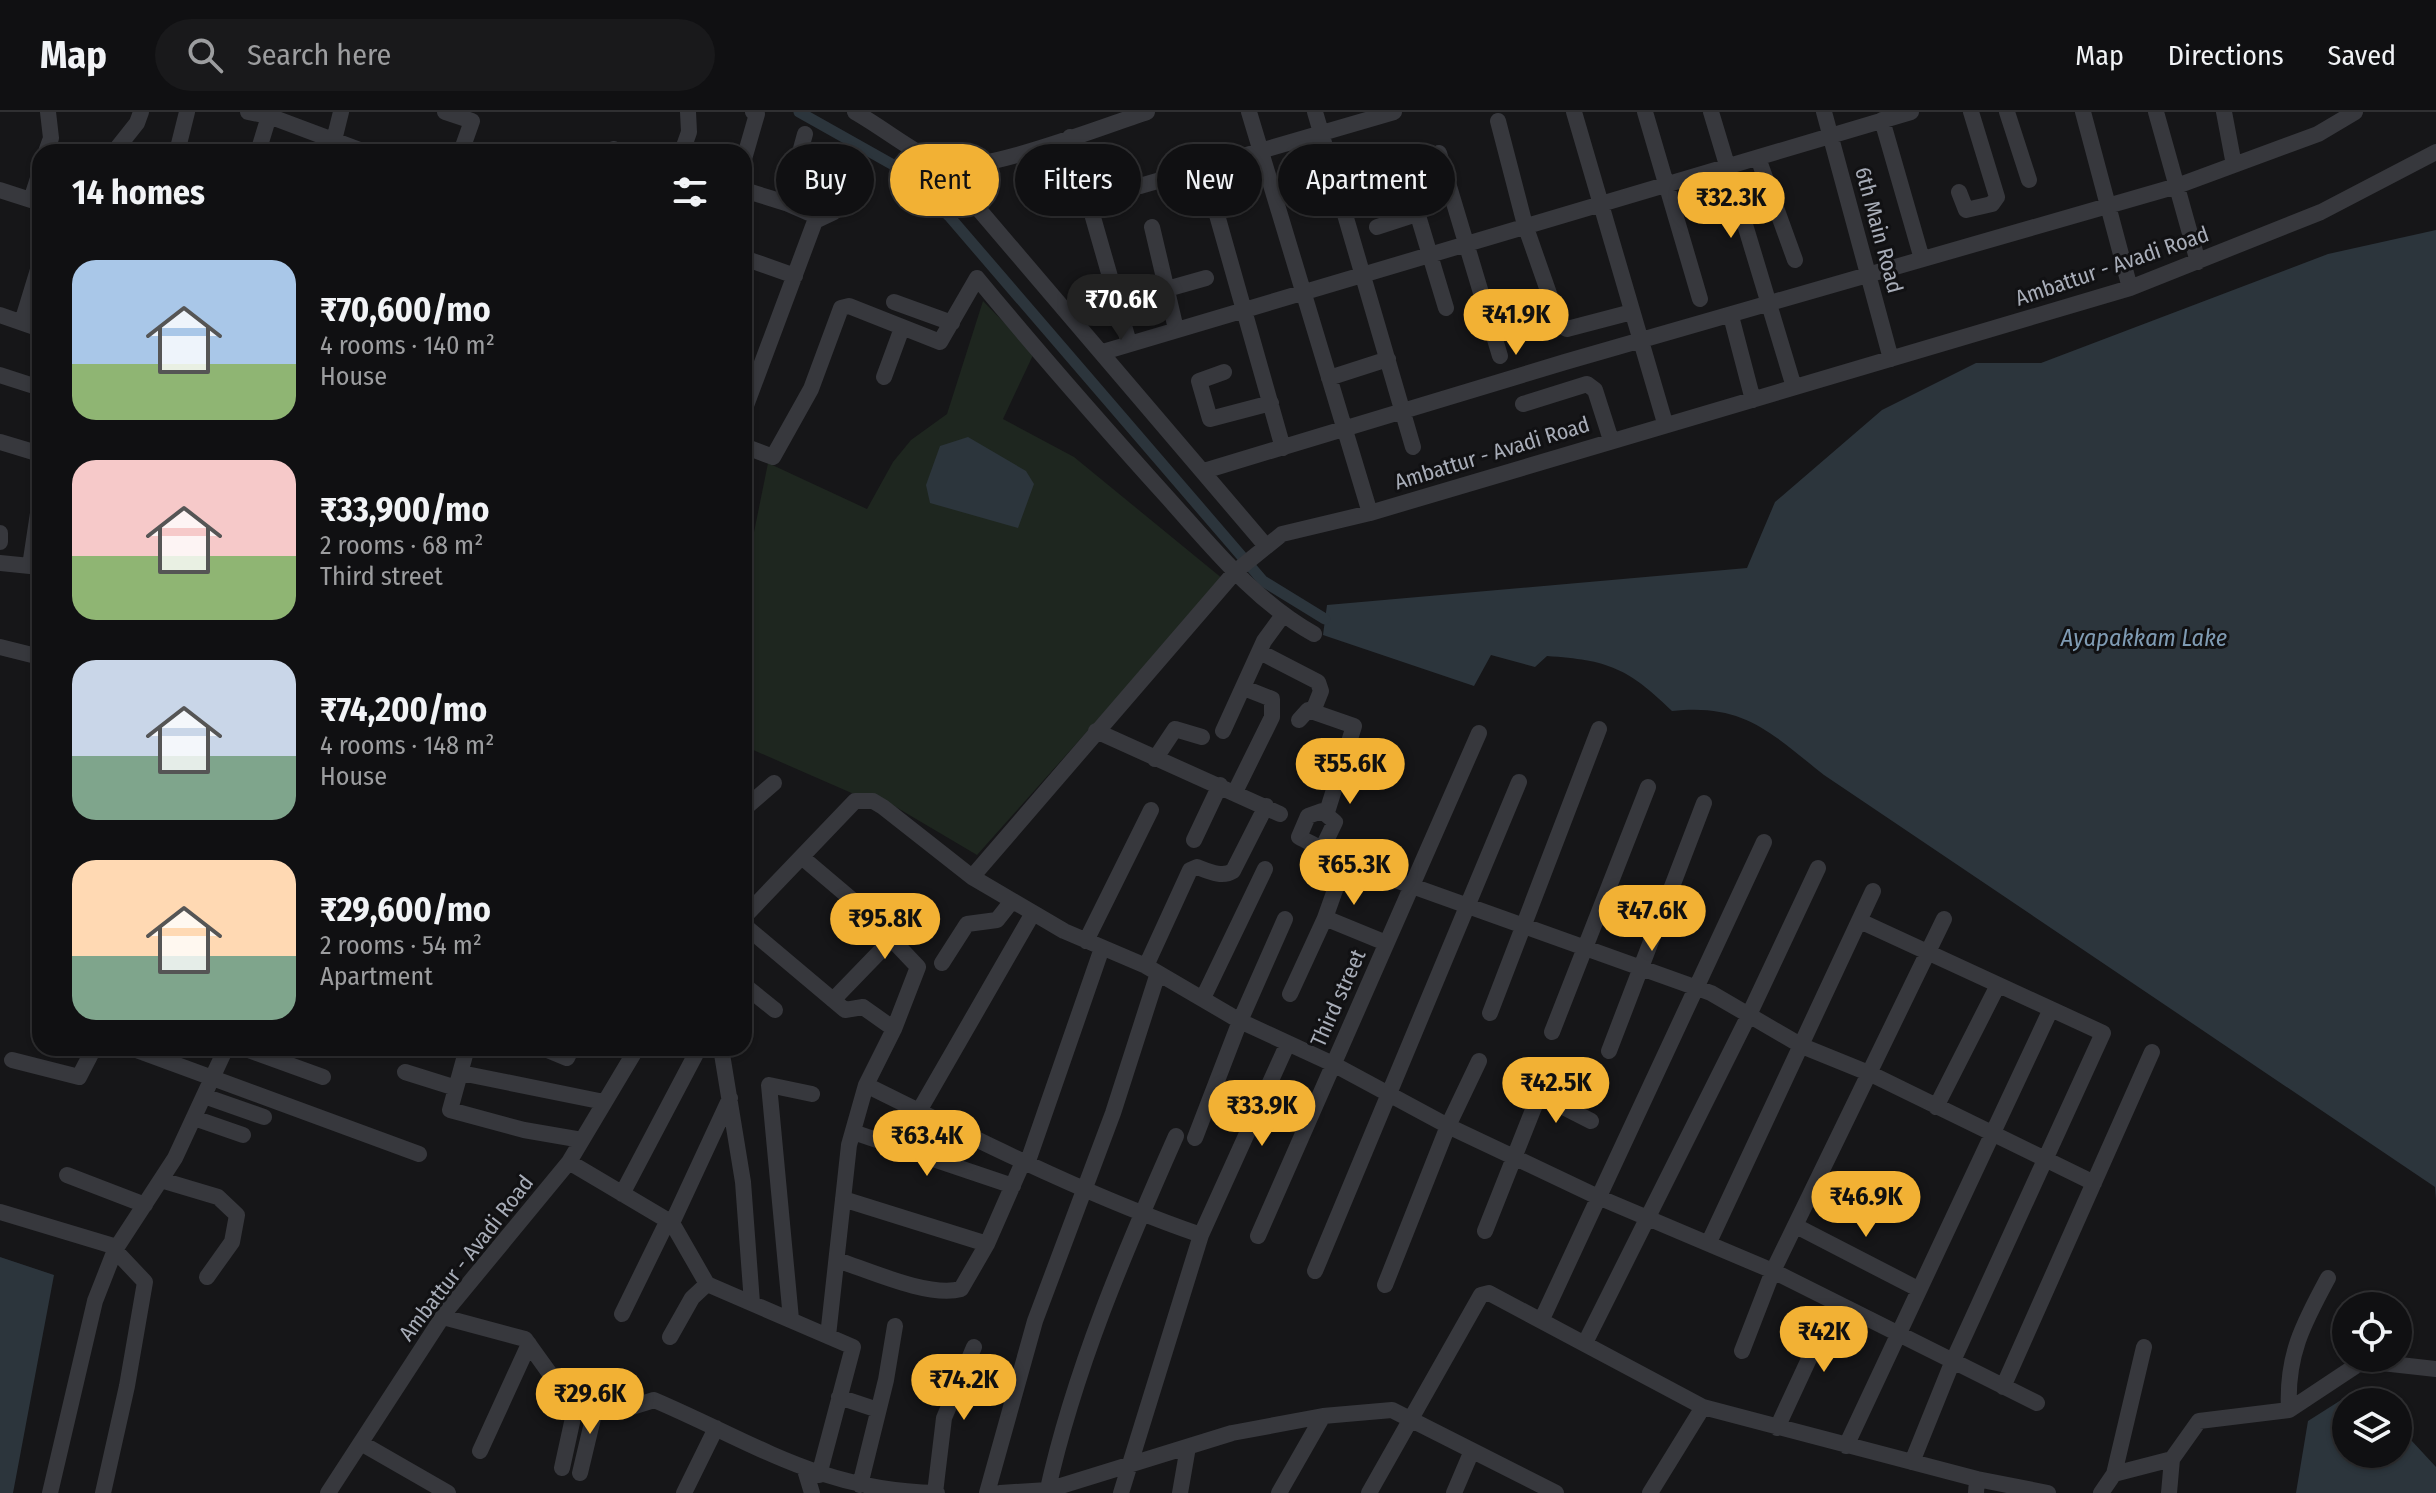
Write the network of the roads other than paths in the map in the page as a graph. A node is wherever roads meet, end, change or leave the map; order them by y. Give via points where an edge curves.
1 (48, 112) edge
2 (141, 112) edge
3 (187, 112) edge
4 (248, 112) edge
5 (341, 112) edge
6 (445, 112) edge
7 (688, 112) edge
8 (753, 112) edge
9 (855, 112) edge
10 (1147, 112) edge
11 (1249, 112) edge
12 (1315, 112) edge
13 (1394, 112) edge
14 (1574, 112) edge
15 (1645, 112) edge
16 (1711, 112) edge
17 (1824, 112) edge
18 (1911, 112) edge
19 (1971, 112) edge
20 (2007, 112) edge
21 (2083, 112) edge
22 (2156, 112) edge
23 (2224, 112) edge
24 (2355, 112) edge
25 (270, 114) edge
26 (1882, 120) junction
27 (1498, 121) dead end
28 (1321, 133) junction
29 (805, 134) dead end
30 (1831, 135) junction
31 (1070, 137) junction
32 (49, 144) edge
33 (120, 144) edge
34 (179, 144) edge
35 (261, 144) edge
36 (329, 144) edge
37 (333, 144) edge
38 (464, 144) edge
39 (685, 144) edge
40 (748, 144) edge
41 (802, 144) edge
42 (907, 144) edge
43 (1259, 144) edge
44 (1262, 151) edge
45 (2436, 152) edge
46 (1262, 154) edge
47 (1758, 158) junction
48 (999, 160) edge
49 (1730, 165) junction
50 (2234, 165) junction
51 (2029, 180) dead end
52 (1666, 184) junction
53 (2177, 186) junction
54 (0, 190) edge
55 (752, 192) edge
56 (1959, 192) dead end
57 (32, 200) edge
58 (776, 200) edge
59 (1600, 203) junction
60 (1455, 204) edge
61 (2108, 206) junction
62 (821, 216) edge
63 (985, 216) edge
64 (1217, 216) edge
65 (1411, 216) edge
66 (1418, 216) edge
67 (818, 217) joint
68 (1525, 225) junction
69 (1152, 227) dead end
70 (1377, 227) dead end
71 (1467, 242) junction
72 (1427, 254) junction
73 (1922, 259) junction
74 (1795, 260) dead end
75 (752, 261) edge
76 (2198, 262) junction
77 (1364, 272) junction
78 (1869, 275) junction
79 (795, 276) junction
80 (1206, 278) dead end
81 (2130, 288) junction
82 (32, 289) edge
83 (1167, 289) junction
84 (1303, 290) junction
85 (1700, 299) dead end
86 (894, 302) dead end
87 (1770, 304) junction
88 (1243, 308) junction
89 (1446, 308) dead end
90 (1632, 312) junction
91 (0, 315) edge
92 (1731, 316) junction
93 (22, 322) junction
94 (952, 323) junction
95 (32, 326) edge
96 (902, 328) junction
97 (1176, 329) junction
98 (1641, 341) junction
99 (1129, 343) junction
100 (1103, 352) junction
101 (1500, 356) dead end
102 (1388, 359) junction
103 (1891, 359) junction
104 (1224, 372) dead end
105 (0, 375) edge
106 (884, 377) dead end
107 (1329, 378) junction
108 (32, 385) edge
109 (1794, 387) junction
110 (752, 390) edge
111 (1753, 400) junction
112 (1271, 403) junction
113 (1523, 404) dead end
114 (1403, 413) junction
115 (1665, 423) junction
116 (1345, 429) junction
117 (1611, 440) junction
118 (0, 442) edge
119 (1413, 447) dead end
120 (1283, 448) junction
121 (752, 449) edge
122 (32, 452) edge
123 (1204, 471) junction
124 (1370, 513) junction
125 (0, 533) edge
126 (0, 542) edge
127 (1261, 550) junction
128 (32, 553) edge
129 (0, 563) edge
130 (1237, 570) junction
131 (1283, 615) junction
132 (1314, 634) dead end
133 (0, 647) edge
134 (1262, 653) junction
135 (32, 655) edge
136 (1244, 688) junction
137 (1599, 729) dead end
138 (1096, 731) junction
139 (1223, 731) dead end
140 (1479, 733) dead end
141 (1202, 737) dead end
142 (1155, 759) junction
143 (1519, 782) dead end
144 (774, 783) dead end
145 (1648, 787) dead end
146 (1227, 788) junction
147 (752, 802) edge
148 (1704, 803) dead end
149 (1151, 810) dead end
150 (1327, 812) junction
151 (1194, 840) dead end
152 (1764, 842) dead end
153 (1322, 849) junction
154 (804, 859) junction
155 (1345, 862) junction
156 (1818, 868) dead end
157 (1265, 869) dead end
158 (972, 877) junction
159 (1411, 885) junction
160 (1873, 891) dead end
161 (1012, 901) junction
162 (1466, 903) junction
163 (752, 909) edge
164 (1033, 913) junction
165 (1325, 918) junction
166 (1285, 919) dead end
167 (1944, 919) dead end
168 (1860, 921) junction
169 (1521, 924) junction
170 (752, 932) edge
171 (892, 939) junction
172 (1386, 943) junction
173 (1094, 944) junction
174 (1582, 948) junction
175 (1929, 953) junction
176 (942, 963) dead end
177 (1152, 970) junction
178 (1640, 970) junction
179 (1998, 985) junction
180 (1695, 988) junction
181 (752, 991) edge
182 (1290, 994) dead end
183 (1203, 998) junction
184 (833, 1000) junction
185 (2051, 1009) junction
186 (775, 1010) dead end
187 (1490, 1013) dead end
188 (1748, 1017) junction
189 (1240, 1021) junction
190 (894, 1029) junction
191 (1552, 1032) dead end
192 (1287, 1045) junction
193 (1802, 1046) junction
194 (1609, 1051) dead end
195 (2152, 1052) dead end
196 (90, 1056) edge
197 (152, 1056) edge
198 (223, 1056) edge
199 (265, 1056) edge
200 (465, 1056) edge
201 (632, 1056) edge
202 (695, 1056) edge
203 (722, 1056) edge
204 (12, 1060) dead end
205 (1479, 1061) dead end
206 (1333, 1064) junction
207 (405, 1072) dead end
208 (1871, 1074) junction
209 (323, 1077) dead end
210 (1546, 1077) dead end
211 (213, 1079) junction
212 (459, 1080) junction
213 (866, 1085) junction
214 (812, 1094) dead end
215 (1538, 1094) junction
216 (1391, 1095) junction
217 (204, 1096) junction
218 (730, 1098) junction
219 (604, 1102) junction
220 (1936, 1107) junction
221 (919, 1111) junction
222 (264, 1117) dead end
223 (194, 1118) junction
224 (1591, 1121) dead end
225 (1448, 1126) junction
226 (853, 1132) junction
227 (243, 1135) dead end
228 (1991, 1135) junction
229 (1176, 1136) dead end
230 (1195, 1138) dead end
231 (582, 1140) junction
232 (419, 1154) dead end
233 (1513, 1158) junction
234 (2045, 1160) junction
235 (569, 1162) junction
236 (1025, 1163) junction
237 (67, 1175) dead end
238 (161, 1180) junction
239 (2094, 1183) junction
240 (1013, 1186) junction
241 (1084, 1189) junction
242 (622, 1194) junction
243 (1598, 1197) junction
244 (843, 1199) junction
245 (145, 1205) junction
246 (0, 1212) edge
247 (1142, 1215) junction
248 (1647, 1218) junction
249 (670, 1221) junction
250 (1796, 1226) junction
251 (1485, 1231) dead end
252 (1201, 1235) junction
253 (1258, 1236) dead end
254 (1709, 1242) junction
255 (987, 1244) junction
256 (115, 1250) junction
257 (837, 1260) junction
258 (1315, 1271) dead end
259 (1773, 1271) junction
260 (207, 1277) dead end
261 (2328, 1278) dead end
262 (707, 1284) junction
263 (1385, 1285) dead end
264 (1918, 1289) junction
265 (752, 1303) junction
266 (1835, 1303) junction
267 (622, 1314) dead end
268 (443, 1317) junction
269 (791, 1319) junction
270 (1542, 1319) junction
271 (895, 1326) dead end
272 (1896, 1335) junction
273 (828, 1336) junction
274 (670, 1337) dead end
275 (1585, 1343) junction
276 (529, 1344) junction
277 (974, 1347) dead end
278 (2144, 1347) dead end
279 (1742, 1351) dead end
280 (1952, 1363) junction
281 (2436, 1369) edge
282 (2003, 1387) junction
283 (578, 1395) junction
284 (839, 1397) junction
285 (2037, 1403) dead end
286 (596, 1406) junction
287 (1703, 1407) junction
288 (878, 1410) junction
289 (2289, 1410) junction
290 (1323, 1416) junction
291 (1412, 1421) junction
292 (716, 1428) junction
293 (1777, 1428) junction
294 (361, 1443) junction
295 (1846, 1446) junction
296 (1188, 1447) junction
297 (480, 1451) dead end
298 (1471, 1453) junction
299 (2172, 1459) junction
300 (1912, 1462) junction
301 (1128, 1465) junction
302 (562, 1468) dead end
303 (812, 1472) junction
304 (580, 1473) dead end
305 (2114, 1474) junction
306 (860, 1485) junction
307 (1977, 1486) edge
308 (1047, 1491) edge
309 (884, 1492) edge
310 (50, 1493) edge
311 (103, 1493) edge
312 (328, 1493) edge
313 (448, 1493) edge
314 (684, 1493) edge
315 (812, 1493) edge
316 (936, 1493) edge
317 (987, 1493) edge
318 (1000, 1493) edge
319 (1121, 1493) edge
320 (1180, 1493) edge
321 (1279, 1493) edge
322 (1369, 1493) edge
323 (1454, 1493) edge
324 (1556, 1493) edge
325 (1650, 1493) edge
326 (2048, 1493) edge
327 (2101, 1493) edge
328 (2169, 1493) edge

1 - 32 street
2 - 33 street
3 - 34 street
4 - 25 street
5 - 37 street
6 - 38 street via 472,121
7 - 39 street
8 - 40 street via 757,114
9 - 42 street
10 - 31 street
11 - 43 street
12 - 28 street
13 - 28 street
14 - 59 street
15 - 52 street
16 - 49 street
17 - 30 street, 6th Main Road
18 - 26 street
19 - 56 street via 1997,197 1992,204 1966,210
20 - 51 street
21 - 61 street
22 - 53 street
23 - 50 street
24 - 50 street via 2318,134
25 - 35 street
25 - 36 street
26 - 30 street
26 - 73 street
27 - 68 street
28 - 44 street
28 - 77 street
29 - 41 street
30 - 47 street
30 - 78 street, 6th Main Road
31 - 48 street
31 - 99 street
45 - 76 street, Ambattur - Avadi Road via 2321,212
46 - 84 street
47 - 49 street
47 - 74 street
49 - 52 street
49 - 87 street
50 - 53 street
52 - 59 street
52 - 85 street
53 - 61 street
53 - 76 street
54 - 57 street
55 - 58 street
59 - 68 street
59 - 90 street
60 - 71 street
61 - 73 street
61 - 81 street
62 - 67 street
63 - 100 street
64 - 88 street
65 - 70 street
66 - 72 street
67 - 79 street
68 - 71 street
68 - 90 street via 1560,325 1567,329
69 - 83 street
71 - 72 street
71 - 101 street
72 - 77 street
72 - 89 street
73 - 78 street
75 - 79 street
76 - 81 street, Ambattur - Avadi Road
77 - 84 street
77 - 102 street
78 - 87 street
78 - 103 street, 6th Main Road
79 - 110 street
80 - 83 street
81 - 103 street, Ambattur - Avadi Road
82 - 93 street
83 - 97 street
84 - 88 street
84 - 107 street
86 - 94 street
87 - 92 street
87 - 109 street
88 - 97 street
88 - 112 street
90 - 98 street
91 - 93 street
92 - 98 street
92 - 111 street
93 - 95 street
94 - 96 street via 940,342
94 - 130 street via 977,278 1098,420
96 - 106 street
96 - 121 street via 849,306 841,308 811,389 773,457
97 - 99 street
98 - 114 street
98 - 115 street
99 - 100 street
100 - 123 street
102 - 107 street
102 - 114 street
103 - 109 street, Ambattur - Avadi Road
104 - 112 street via 1199,381 1210,419
105 - 108 street
107 - 116 street
109 - 111 street, Ambattur - Avadi Road
111 - 115 street, Ambattur - Avadi Road
112 - 120 street
113 - 117 street via 1592,386
114 - 116 street
114 - 119 street
115 - 117 street, Ambattur - Avadi Road
116 - 120 street
116 - 124 street
117 - 124 street, Ambattur - Avadi Road
118 - 122 street
120 - 123 street
123 - 127 street
124 - 127 street, Ambattur - Avadi Road via 1282,534
125 - 126 street
127 - 130 street, Ambattur - Avadi Road
128 - 129 street via 30,566
130 - 131 street
130 - 138 street, Ambattur - Avadi Road
131 - 132 street
131 - 134 street via 1264,641
133 - 135 street
134 - 136 street
134 - 150 street via 1318,682 1321,691 1306,715 1354,726
136 - 139 street
136 - 146 street via 1272,699 1274,706
137 - 169 street
138 - 142 street
138 - 158 street, Ambattur - Avadi Road
140 - 159 street, Third street
141 - 142 street via 1175,729
142 - 146 street
143 - 162 street
144 - 147 street
145 - 174 street
146 - 151 street
146 - 177 street via 1273,810 1233,871 1190,870
148 - 178 street
149 - 173 street
150 - 153 street via 1335,822
150 - 153 street via 1308,816 1299,837
152 - 180 street
153 - 155 street
154 - 158 street via 845,808 868,800
154 - 163 street
154 - 171 street
155 - 159 street
155 - 165 street
156 - 188 street
157 - 183 street
158 - 161 street
159 - 162 street
159 - 172 street, Third street
160 - 168 street
161 - 164 street
161 - 176 street via 997,920 967,924
162 - 169 street
162 - 216 street
164 - 173 street
164 - 221 street
165 - 172 street
165 - 182 street
166 - 189 street
167 - 175 street
168 - 175 street
168 - 193 street
169 - 174 street
169 - 187 street
170 - 184 street
171 - 184 street
171 - 190 street via 918,967
172 - 206 street, Third street
173 - 177 street
173 - 236 street
174 - 178 street
174 - 191 street
175 - 179 street
175 - 208 street
177 - 183 street
177 - 241 street via 1113,1113
178 - 180 street
178 - 194 street
179 - 185 street
179 - 220 street
180 - 188 street
180 - 243 street
181 - 186 street
183 - 189 street
184 - 190 street via 845,1010 863,1007
185 - 228 street
185 - 234 street via 2103,1033
188 - 193 street
188 - 248 street
189 - 192 street
189 - 230 street
190 - 213 street
192 - 206 street
192 - 252 street
193 - 208 street
193 - 254 street
195 - 239 street
196 - 204 street via 79,1077
197 - 211 street
198 - 211 street
199 - 209 street
200 - 212 street
201 - 219 street, Ambattur - Avadi Road
202 - 242 street
203 - 218 street
205 - 225 street
206 - 216 street
206 - 253 street, Third street
207 - 212 street
208 - 220 street
208 - 250 street
210 - 215 street
211 - 217 street
211 - 232 street
212 - 219 street
212 - 231 street via 450,1110
213 - 221 street
213 - 226 street
214 - 269 street via 769,1085
215 - 224 street
215 - 233 street
216 - 225 street
216 - 258 street
217 - 222 street
217 - 223 street
218 - 249 street
218 - 265 street
219 - 231 street, Ambattur - Avadi Road
220 - 228 street
221 - 236 street
223 - 227 street
223 - 238 street
225 - 233 street
225 - 263 street
226 - 240 street
226 - 244 street
228 - 234 street
228 - 264 street
229 - 247 street
231 - 235 street, Ambattur - Avadi Road
233 - 243 street
233 - 251 street
234 - 239 street
234 - 280 street
235 - 242 street
235 - 268 street, Ambattur - Avadi Road
236 - 240 street
236 - 241 street
237 - 245 street
238 - 245 street
238 - 260 street via 218,1197 237,1215 232,1242
239 - 282 street
240 - 255 street
241 - 247 street
241 - 317 street via 1035,1321
242 - 249 street
243 - 248 street
243 - 270 street
244 - 255 street
244 - 257 street
245 - 256 street
246 - 256 street
247 - 252 street
247 - 308 street via 1070,1401
248 - 254 street
248 - 275 street
249 - 262 street
249 - 267 street
250 - 259 street
250 - 264 street
252 - 301 street
254 - 259 street
255 - 257 street via 961,1289 951,1292
256 - 310 street via 95,1301
256 - 311 street via 145,1282
257 - 273 street
259 - 266 street
259 - 279 street
261 - 289 street via 2293,1352 2287,1376
262 - 265 street
262 - 274 street via 692,1298
264 - 272 street
265 - 269 street
266 - 272 street
266 - 293 street
268 - 276 street
268 - 294 street, Ambattur - Avadi Road
269 - 273 street
270 - 275 street
270 - 291 street via 1489,1293 1481,1295
271 - 288 street
272 - 280 street
272 - 295 street
273 - 284 street via 853,1347
275 - 287 street
276 - 283 street via 553,1378
276 - 297 street
277 - 316 street via 944,1418
278 - 305 street
280 - 282 street
280 - 300 street
281 - 289 street via 2357,1365
282 - 285 street
283 - 286 street
283 - 302 street
284 - 288 street
284 - 303 street
286 - 292 street via 622,1410 654,1400
286 - 304 street
287 - 293 street
287 - 325 street
288 - 306 street
289 - 299 street via 2199,1421
290 - 291 street via 1392,1410
290 - 296 street
290 - 321 street
291 - 298 street
291 - 322 street
292 - 303 street
292 - 314 street
293 - 295 street
294 - 312 street, Ambattur - Avadi Road
294 - 313 street
295 - 300 street
296 - 301 street
296 - 320 street
298 - 323 street
298 - 324 street
299 - 305 street
299 - 328 street
300 - 307 street
301 - 308 street
301 - 319 street
303 - 306 street
303 - 315 street
305 - 327 street
306 - 309 street
307 - 326 street
308 - 318 street
309 - 316 street

